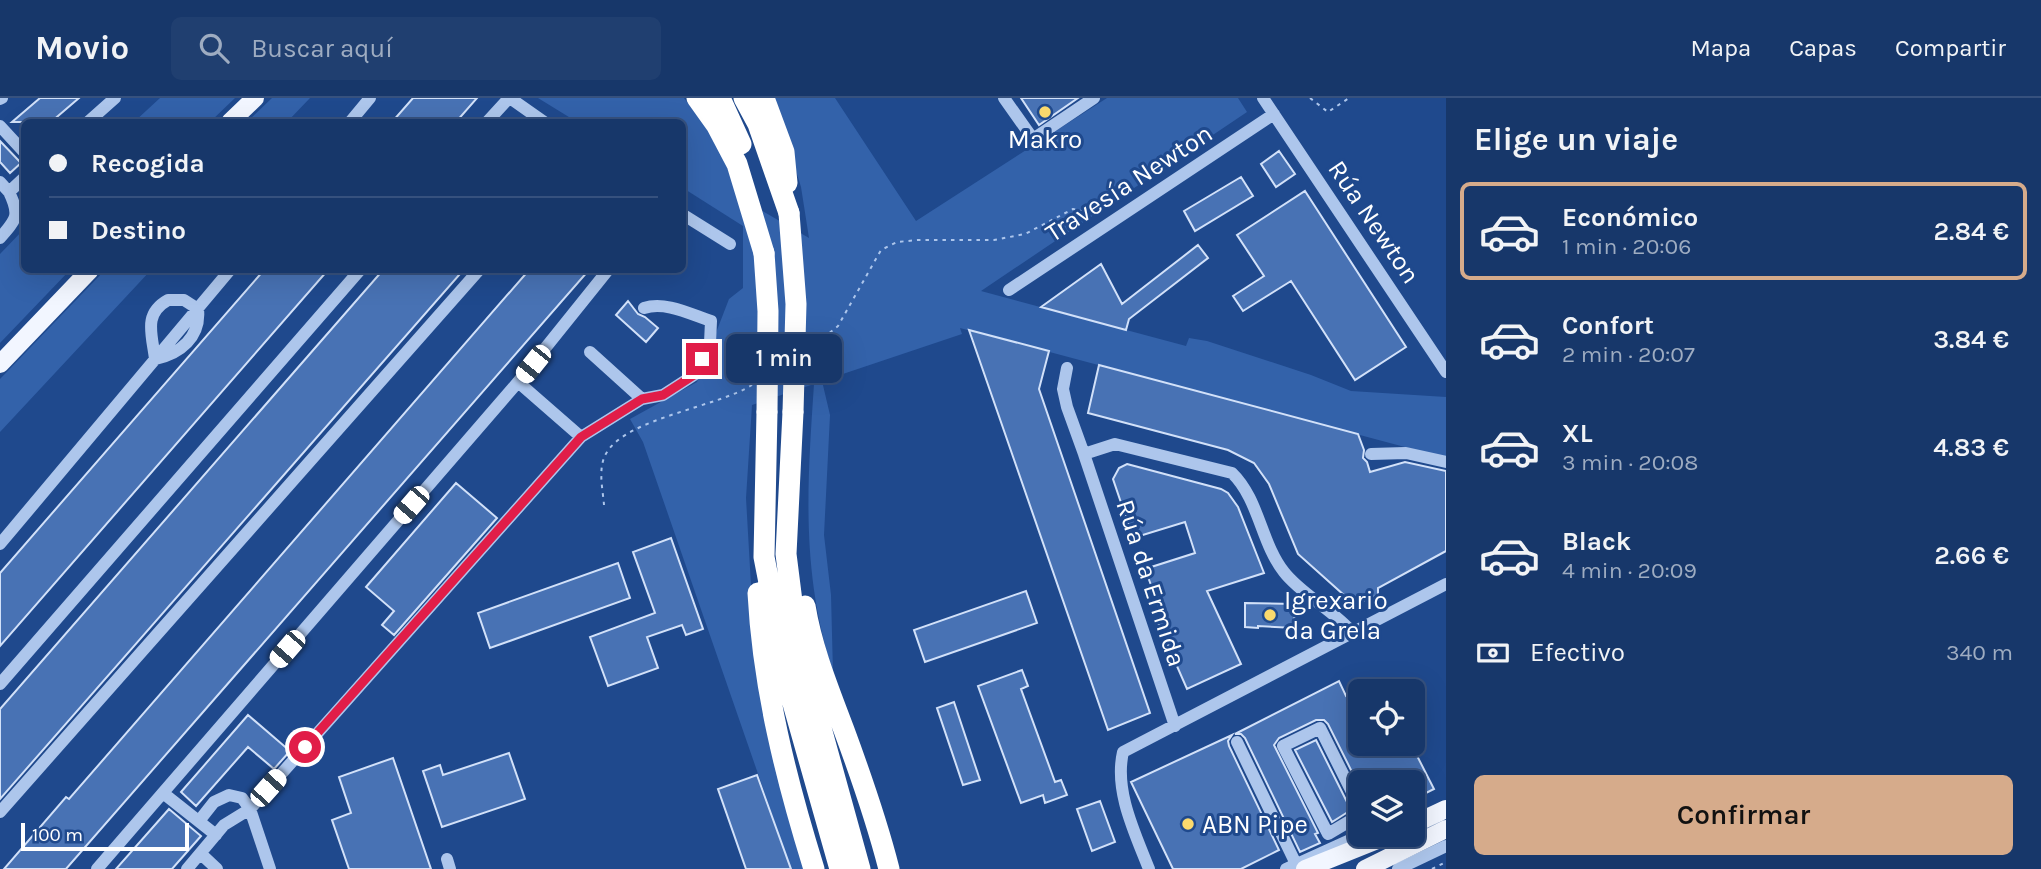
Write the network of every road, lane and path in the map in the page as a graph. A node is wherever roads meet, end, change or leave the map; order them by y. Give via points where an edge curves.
1 (115, 98) edge
2 (255, 98) edge
3 (370, 98) edge
4 (509, 98) edge
5 (697, 98) edge
6 (720, 98) edge
7 (744, 98) edge
8 (764, 98) edge
9 (1003, 98) edge
10 (1094, 98) edge
11 (1263, 98) edge
12 (1310, 98) edge
13 (1349, 98) edge
14 (1274, 114) junction
15 (91, 119) edge
16 (233, 119) edge
17 (352, 119) edge
18 (490, 119) edge
19 (540, 119) edge
20 (0, 126) edge
21 (21, 149) edge
22 (21, 179) edge
23 (5, 187) edge
24 (789, 213) junction
25 (686, 216) edge
26 (1113, 222) junction
27 (0, 237) edge
28 (730, 244) dead end
29 (764, 253) junction
30 (87, 273) edge
31 (228, 273) edge
32 (357, 273) edge
33 (476, 273) edge
34 (606, 273) edge
35 (1009, 290) dead end
36 (198, 309) junction
37 (643, 309) dead end
38 (590, 352) dead end
39 (805, 352) dead end
40 (155, 359) junction
41 (0, 364) edge
42 (1067, 368) dead end
43 (1446, 372) edge
44 (757, 381) dead end
45 (517, 382) junction
46 (642, 399) junction
47 (581, 437) junction
48 (1084, 454) junction
49 (1371, 454) dead end
50 (1446, 462) edge
51 (788, 497) junction
52 (604, 505) dead end
53 (0, 544) edge
54 (764, 557) junction
55 (1446, 584) edge
56 (1353, 633) junction
57 (0, 684) edge
58 (1175, 726) junction
59 (1237, 742) dead end
60 (1348, 784) edge
61 (163, 793) junction
62 (250, 808) junction
63 (0, 812) edge
64 (199, 821) junction
65 (1348, 822) edge
66 (1345, 824) junction
67 (1446, 829) edge
68 (1348, 834) edge
69 (216, 835) junction
70 (1446, 836) edge
71 (1348, 841) edge
72 (1446, 846) edge
73 (1355, 847) edge
74 (1368, 847) edge
75 (201, 854) junction
76 (1446, 862) edge
77 (1296, 867) edge
78 (97, 869) edge
79 (187, 869) edge
80 (216, 869) edge
81 (270, 869) edge
82 (814, 869) edge
83 (840, 869) edge
84 (860, 869) edge
85 (889, 869) edge
86 (1149, 869) edge
87 (1329, 869) edge
88 (1365, 869) edge
89 (1380, 869) edge
90 (1398, 869) edge
91 (1432, 869) edge

1 - 15 street
2 - 16 main road
3 - 17 street
4 - 18 street
4 - 19 street
5 - 29 highway via 737,164
6 - 29 highway via 745,152 758,198
7 - 24 highway via 758,124
8 - 24 highway via 784,152
9 - 10 street via 1033,139
11 - 14 street, Rúa Newton
12 - 13 path via 1328,112
14 - 26 street, Travesía Newton
14 - 43 street, Rúa Newton
20 - 21 street
22 - 23 street
23 - 27 street via 16,208 14,222
24 - 51 highway, bridge via 796,304
25 - 28 street
26 - 35 street, Travesía Newton
26 - 39 path via 1073,209 1025,234 994,240 897,242 881,250 838,326
29 - 54 highway, bridge via 768,311
30 - 41 main road
31 - 36 street
32 - 57 street
33 - 63 street
34 - 45 street
36 - 40 street
36 - 40 street via 184,300 168,300 156,307 151,317
37 - 46 street via 668,307 711,321 710,343 694,375 663,395
38 - 46 street
40 - 53 street
42 - 48 street, Rúa da Ermida via 1063,389
44 - 52 path via 630,432 606,453 601,478
45 - 47 street
45 - 61 street
46 - 47 street
47 - 62 street
48 - 56 street via 1115,444 1233,473 1243,483 1272,554 1286,575
48 - 58 street, Rúa da Ermida
49 - 50 street via 1406,453
51 - 84 highway via 786,554 797,641
51 - 85 highway via 808,625
54 - 82 highway via 757,581 761,644 783,761
54 - 83 highway via 792,700
55 - 56 street
56 - 58 street
58 - 86 street via 1123,752 1119,769 1127,812
59 - 77 street
60 - 66 street via 1320,728 1283,746 1328,834
61 - 64 street
61 - 78 street
62 - 64 street via 242,798 229,795 214,802
62 - 69 street
62 - 81 street
64 - 69 street
65 - 66 street
66 - 68 street
67 - 88 main road
69 - 75 street
70 - 89 street
71 - 77 street
72 - 90 street
73 - 77 main road
74 - 87 main road
75 - 79 street
75 - 80 street
76 - 91 path

